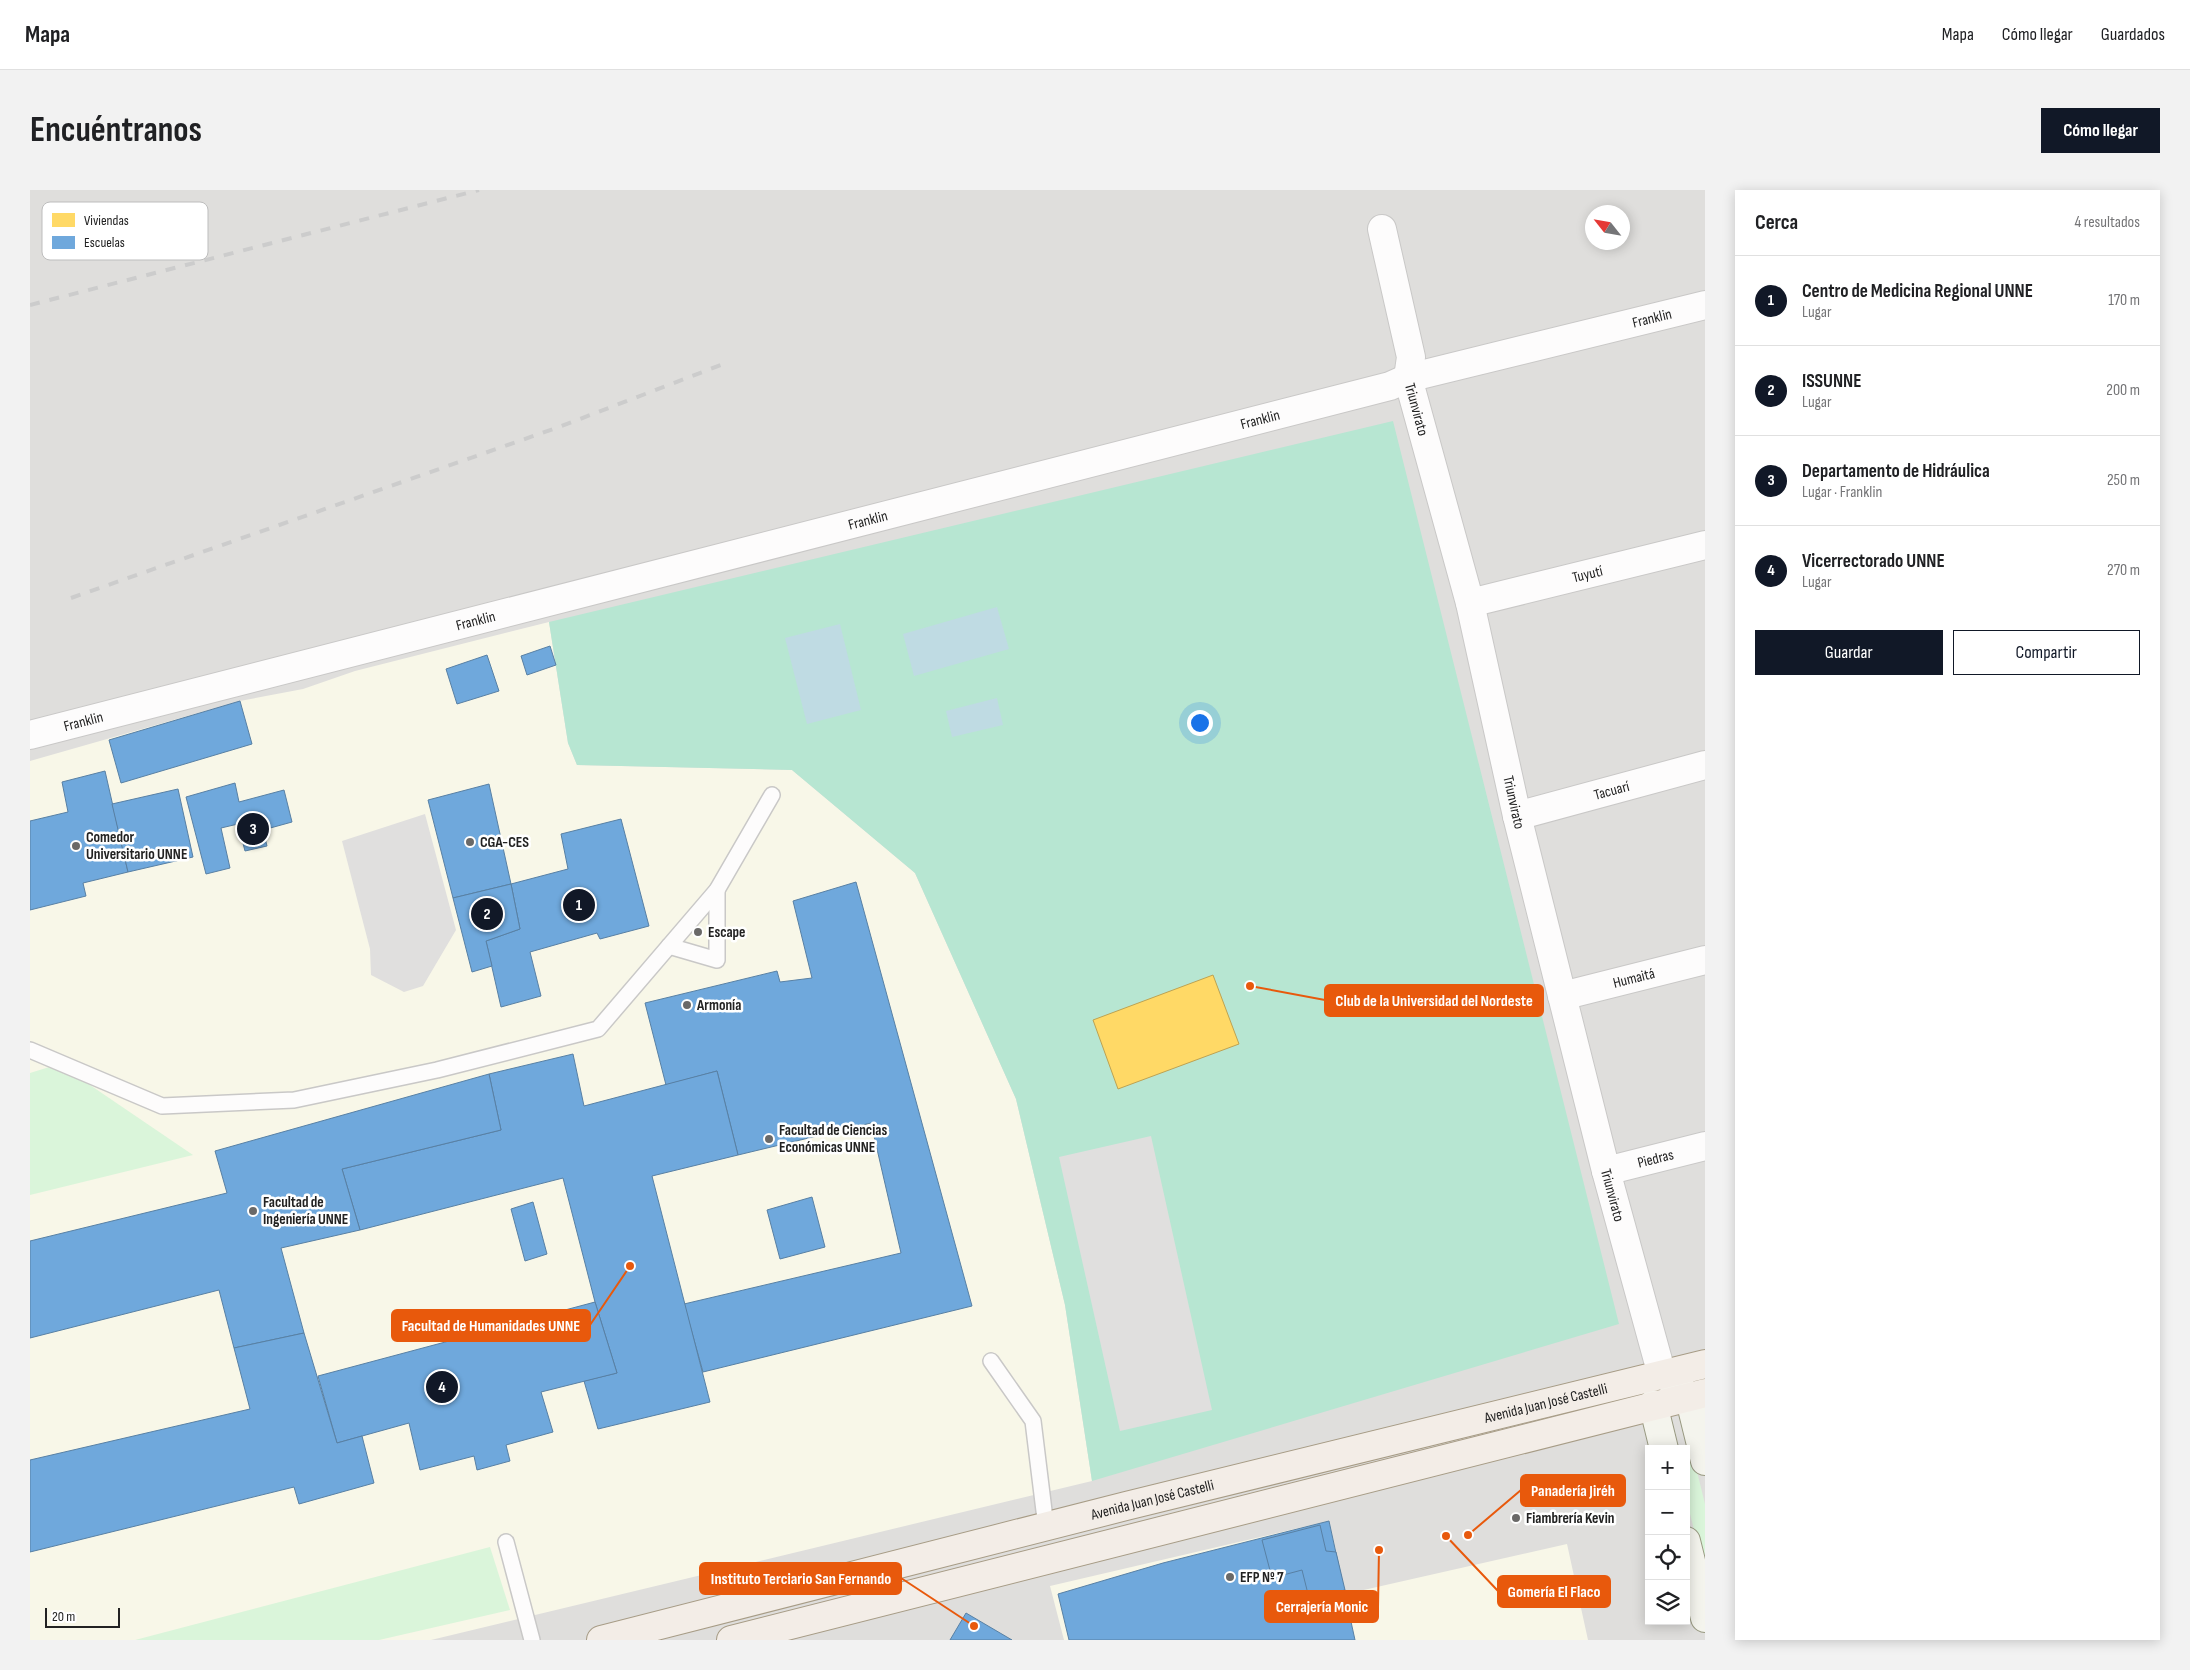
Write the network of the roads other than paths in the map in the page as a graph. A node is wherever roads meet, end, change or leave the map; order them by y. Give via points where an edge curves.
1 (1382, 228) dead end
2 (1705, 305) edge
3 (1408, 378) junction
4 (1705, 544) edge
5 (1470, 603) junction
6 (30, 735) edge
7 (1705, 765) edge
8 (772, 795) dead end
9 (1517, 816) junction
10 (716, 890) junction
11 (669, 946) junction
12 (1705, 960) edge
13 (1562, 996) junction
14 (30, 1050) edge
15 (1705, 1146) edge
16 (1606, 1171) junction
17 (991, 1361) dead end
18 (1705, 1364) edge
19 (1662, 1375) junction
20 (1697, 1395) edge
21 (1653, 1404) junction
22 (1663, 1445) edge
23 (1705, 1460) edge
24 (1046, 1528) junction
25 (506, 1542) dead end
26 (1690, 1557) edge
27 (1705, 1618) edge
28 (532, 1640) edge
29 (601, 1640) edge
30 (732, 1640) edge

1 - 3 street, Triunvirato via 1411,357
2 - 3 street, Franklin
3 - 5 street, Triunvirato
3 - 6 street, Franklin via 1390,386
4 - 5 street, Tuyutí
5 - 9 street, Triunvirato
7 - 9 street, Tacuarí
8 - 10 lane
9 - 13 street, Triunvirato
10 - 11 lane
10 - 11 lane via 717,960
11 - 14 lane via 598,1029 437,1070 294,1100 162,1106
12 - 13 street, Humaitá
13 - 16 street, Triunvirato
15 - 16 street, Piedras
16 - 19 street, Triunvirato
17 - 24 lane via 1033,1421
18 - 19 main road, Avenida Juan José Castelli
19 - 20 main road
19 - 21 street
19 - 24 main road, Avenida Juan José Castelli
20 - 21 main road, Avenida Juan José Castelli
20 - 23 main road
21 - 22 main road
21 - 30 main road, Avenida Juan José Castelli
24 - 29 main road, Avenida Juan José Castelli
25 - 28 lane
26 - 27 main road

